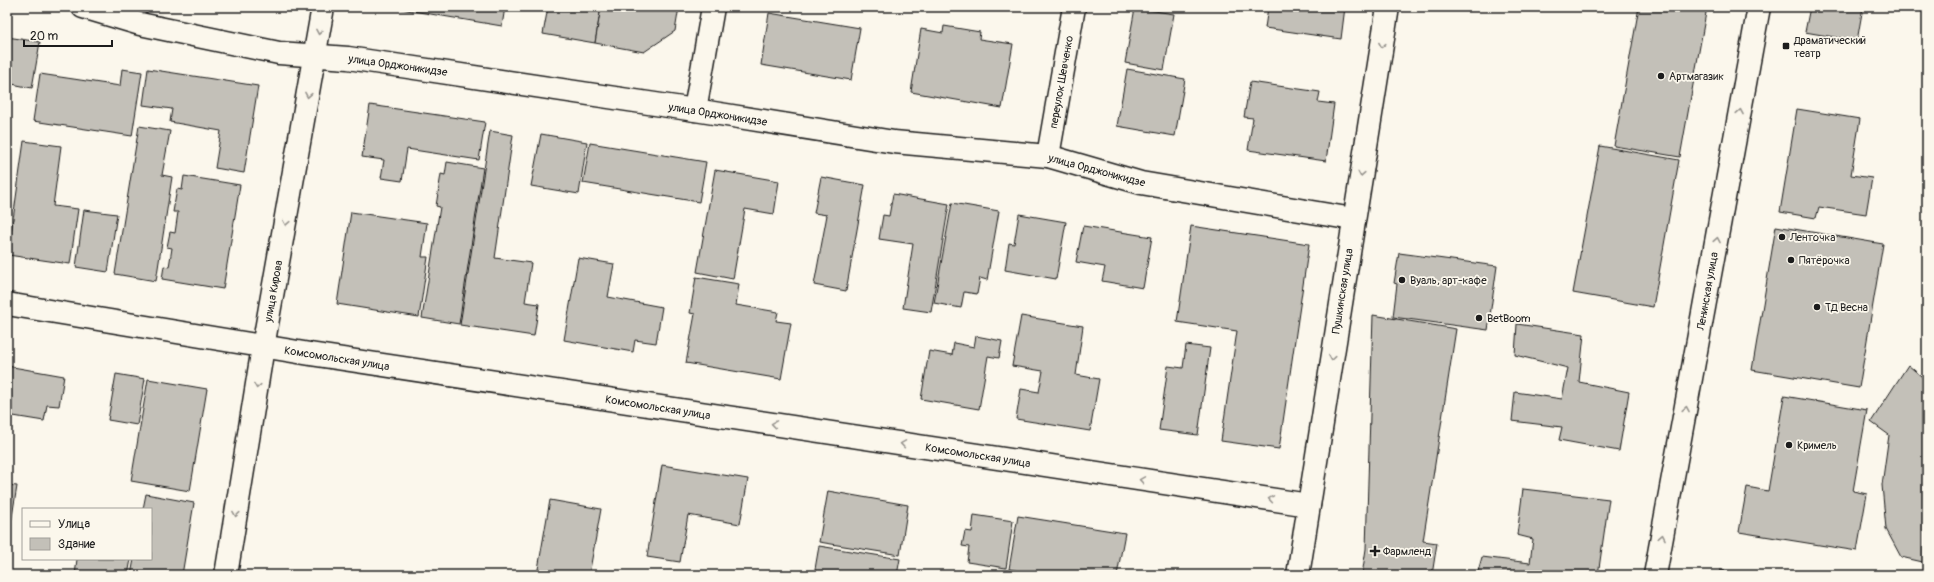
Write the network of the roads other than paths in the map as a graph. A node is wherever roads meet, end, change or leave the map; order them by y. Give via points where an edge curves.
1 (84, 7) edge
2 (324, 7) edge
3 (713, 7) edge
4 (1074, 7) edge
5 (1388, 7) edge
6 (1759, 7) edge
7 (315, 56) junction
8 (695, 110) junction
9 (1048, 156) junction
10 (1353, 219) junction
11 (7, 304) edge
12 (263, 347) junction
13 (1309, 505) junction
14 (226, 575) edge
15 (1298, 575) edge
16 (1655, 575) edge

1 - 7 main road, улица Орджоникидзе via 140,24 279,53
2 -> 7 main road, улица Кирова
3 - 8 main road
4 - 9 main road, переулок Шевченко
5 -> 10 main road, Пушкинская улица
16 -> 6 main road, Ленинская улица
7 - 8 main road, улица Орджоникидзе via 348,58
7 -> 12 main road, улица Кирова
8 - 9 main road, улица Орджоникидзе via 894,142
9 - 10 main road, улица Орджоникидзе via 1141,183
10 -> 13 main road, Пушкинская улица
11 - 12 main road, Комсомольская улица
13 -> 12 main road, Комсомольская улица
12 -> 14 main road, улица Кирова
13 - 15 main road, Пушкинская улица

